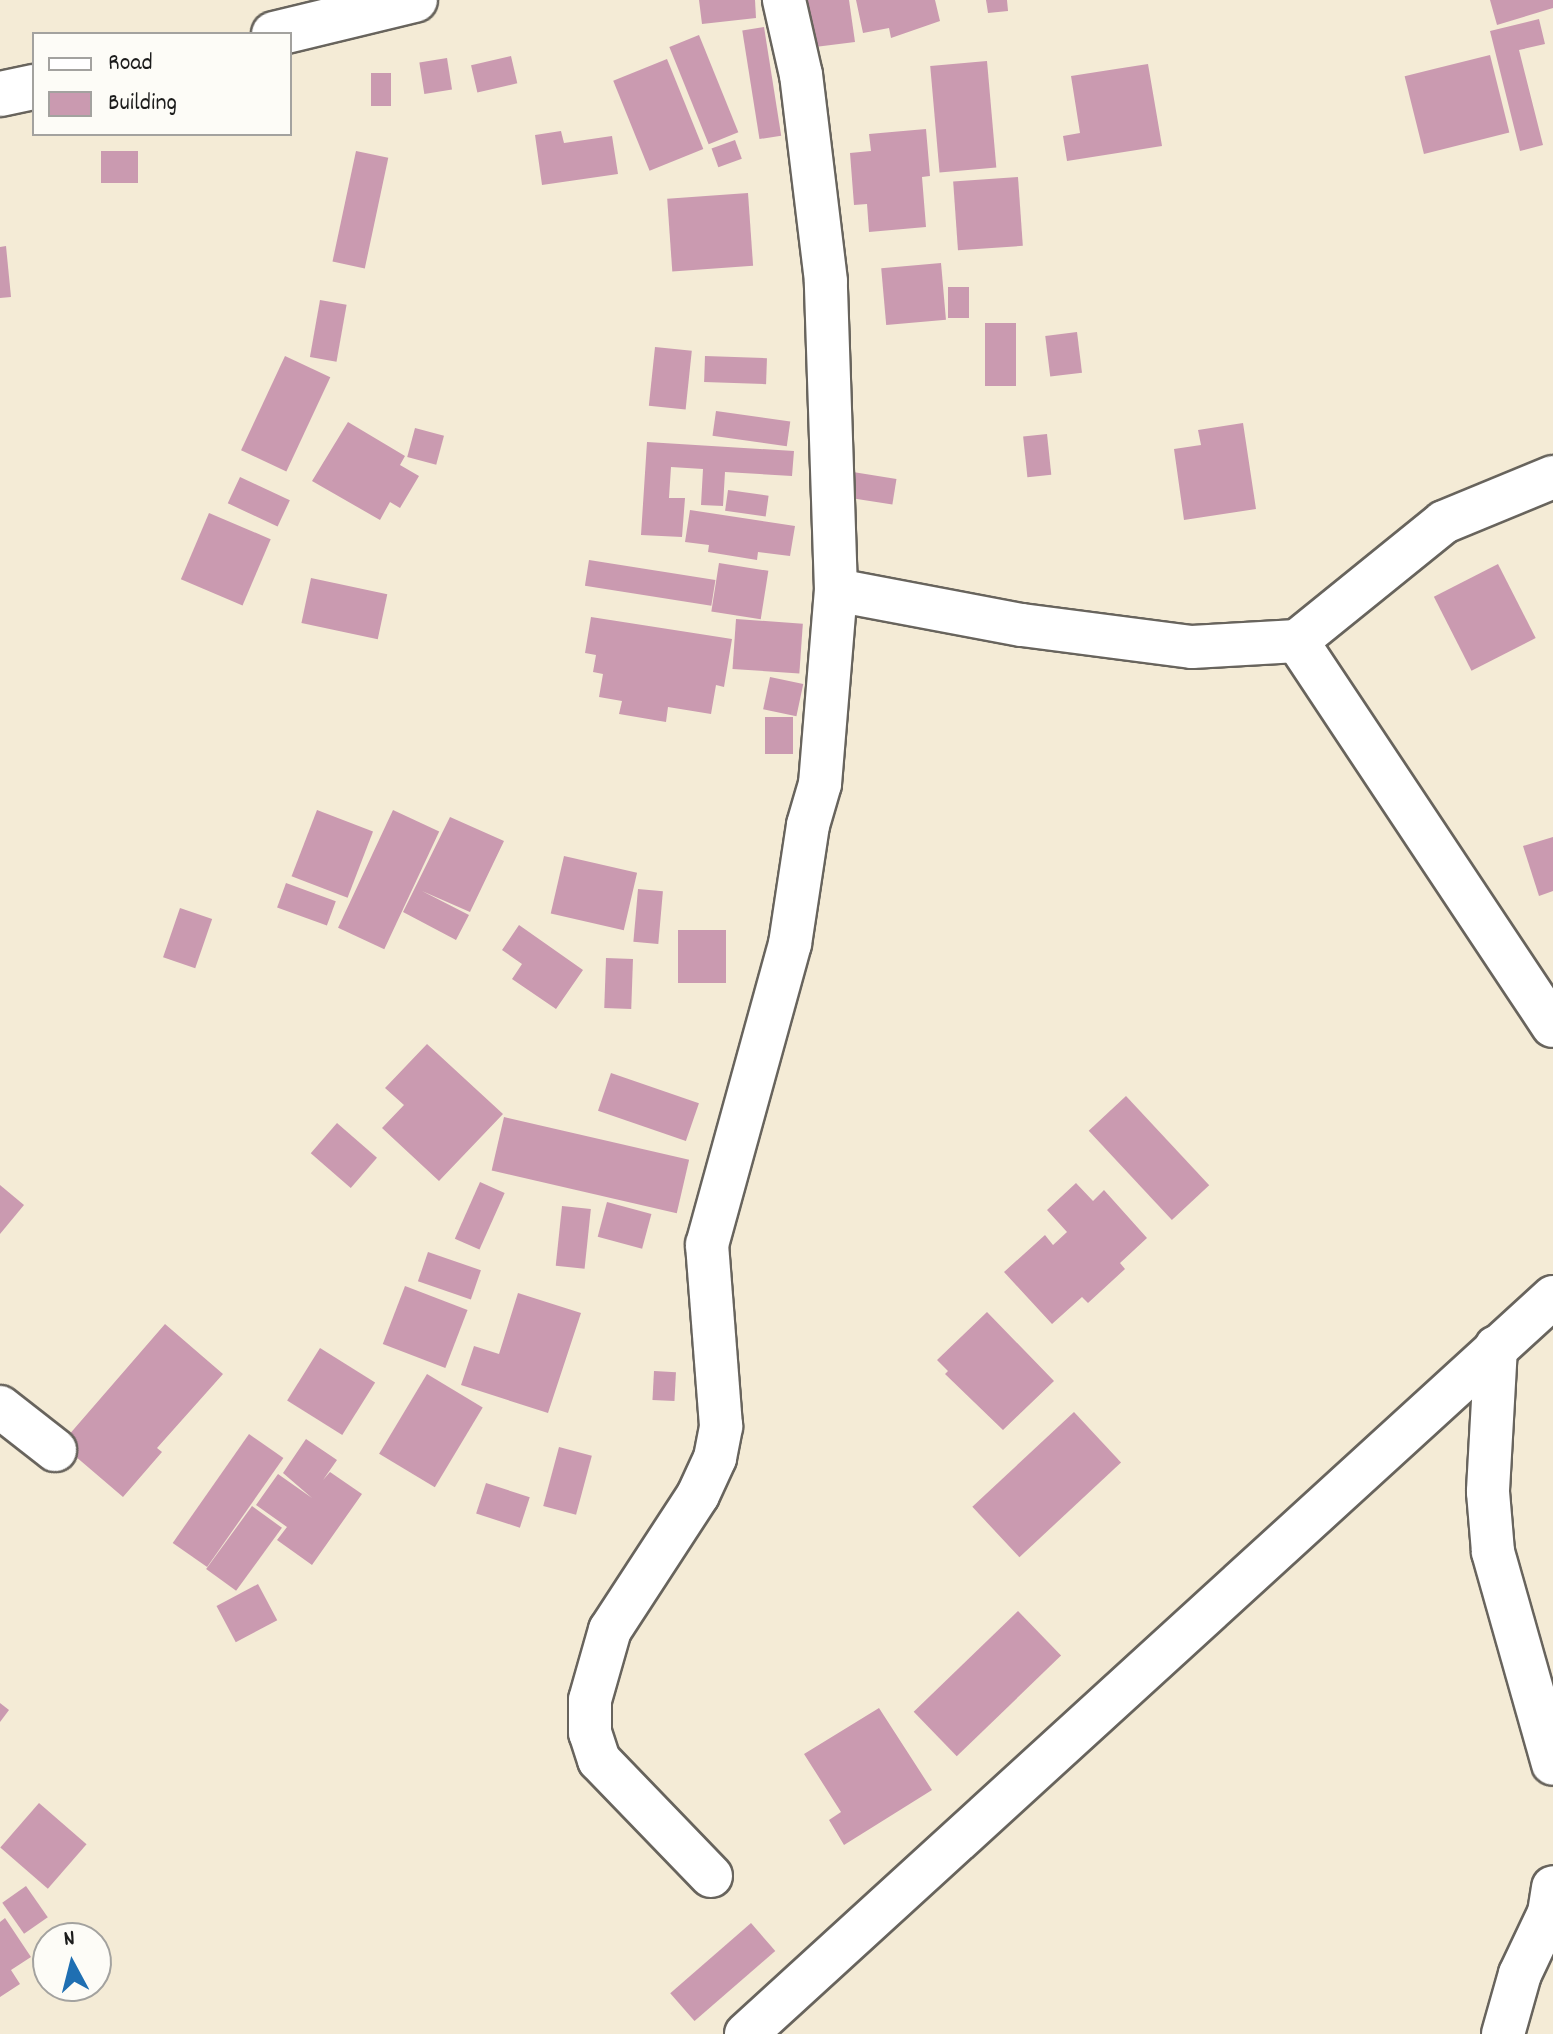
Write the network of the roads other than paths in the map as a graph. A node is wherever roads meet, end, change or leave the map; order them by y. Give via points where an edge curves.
1 (415, 0) edge
2 (784, 0) edge
3 (282, 32) edge
4 (32, 87) edge
5 (0, 94) edge
6 (1553, 477) edge
7 (836, 590) junction
8 (1297, 641) junction
9 (1553, 1026) edge
10 (1553, 1297) edge
11 (1496, 1347) junction
12 (0, 1407) edge
13 (55, 1450) dead end
14 (1553, 1764) edge
15 (711, 1876) dead end
16 (1553, 1887) edge
17 (746, 2034) edge
18 (1503, 2034) edge

1 - 3 main road
2 - 7 street via 801,75 826,281
4 - 5 main road
6 - 8 street via 1444,522
7 - 8 street via 1022,625 1161,644
7 - 15 street via 820,784 808,825 790,944 707,1245 721,1426 715,1458 698,1495 610,1630 590,1700 590,1733 599,1760
8 - 9 street
10 - 11 street
11 - 14 street via 1488,1492 1493,1552
11 - 17 street
12 - 13 street
16 - 18 street via 1549,1913 1520,1974

